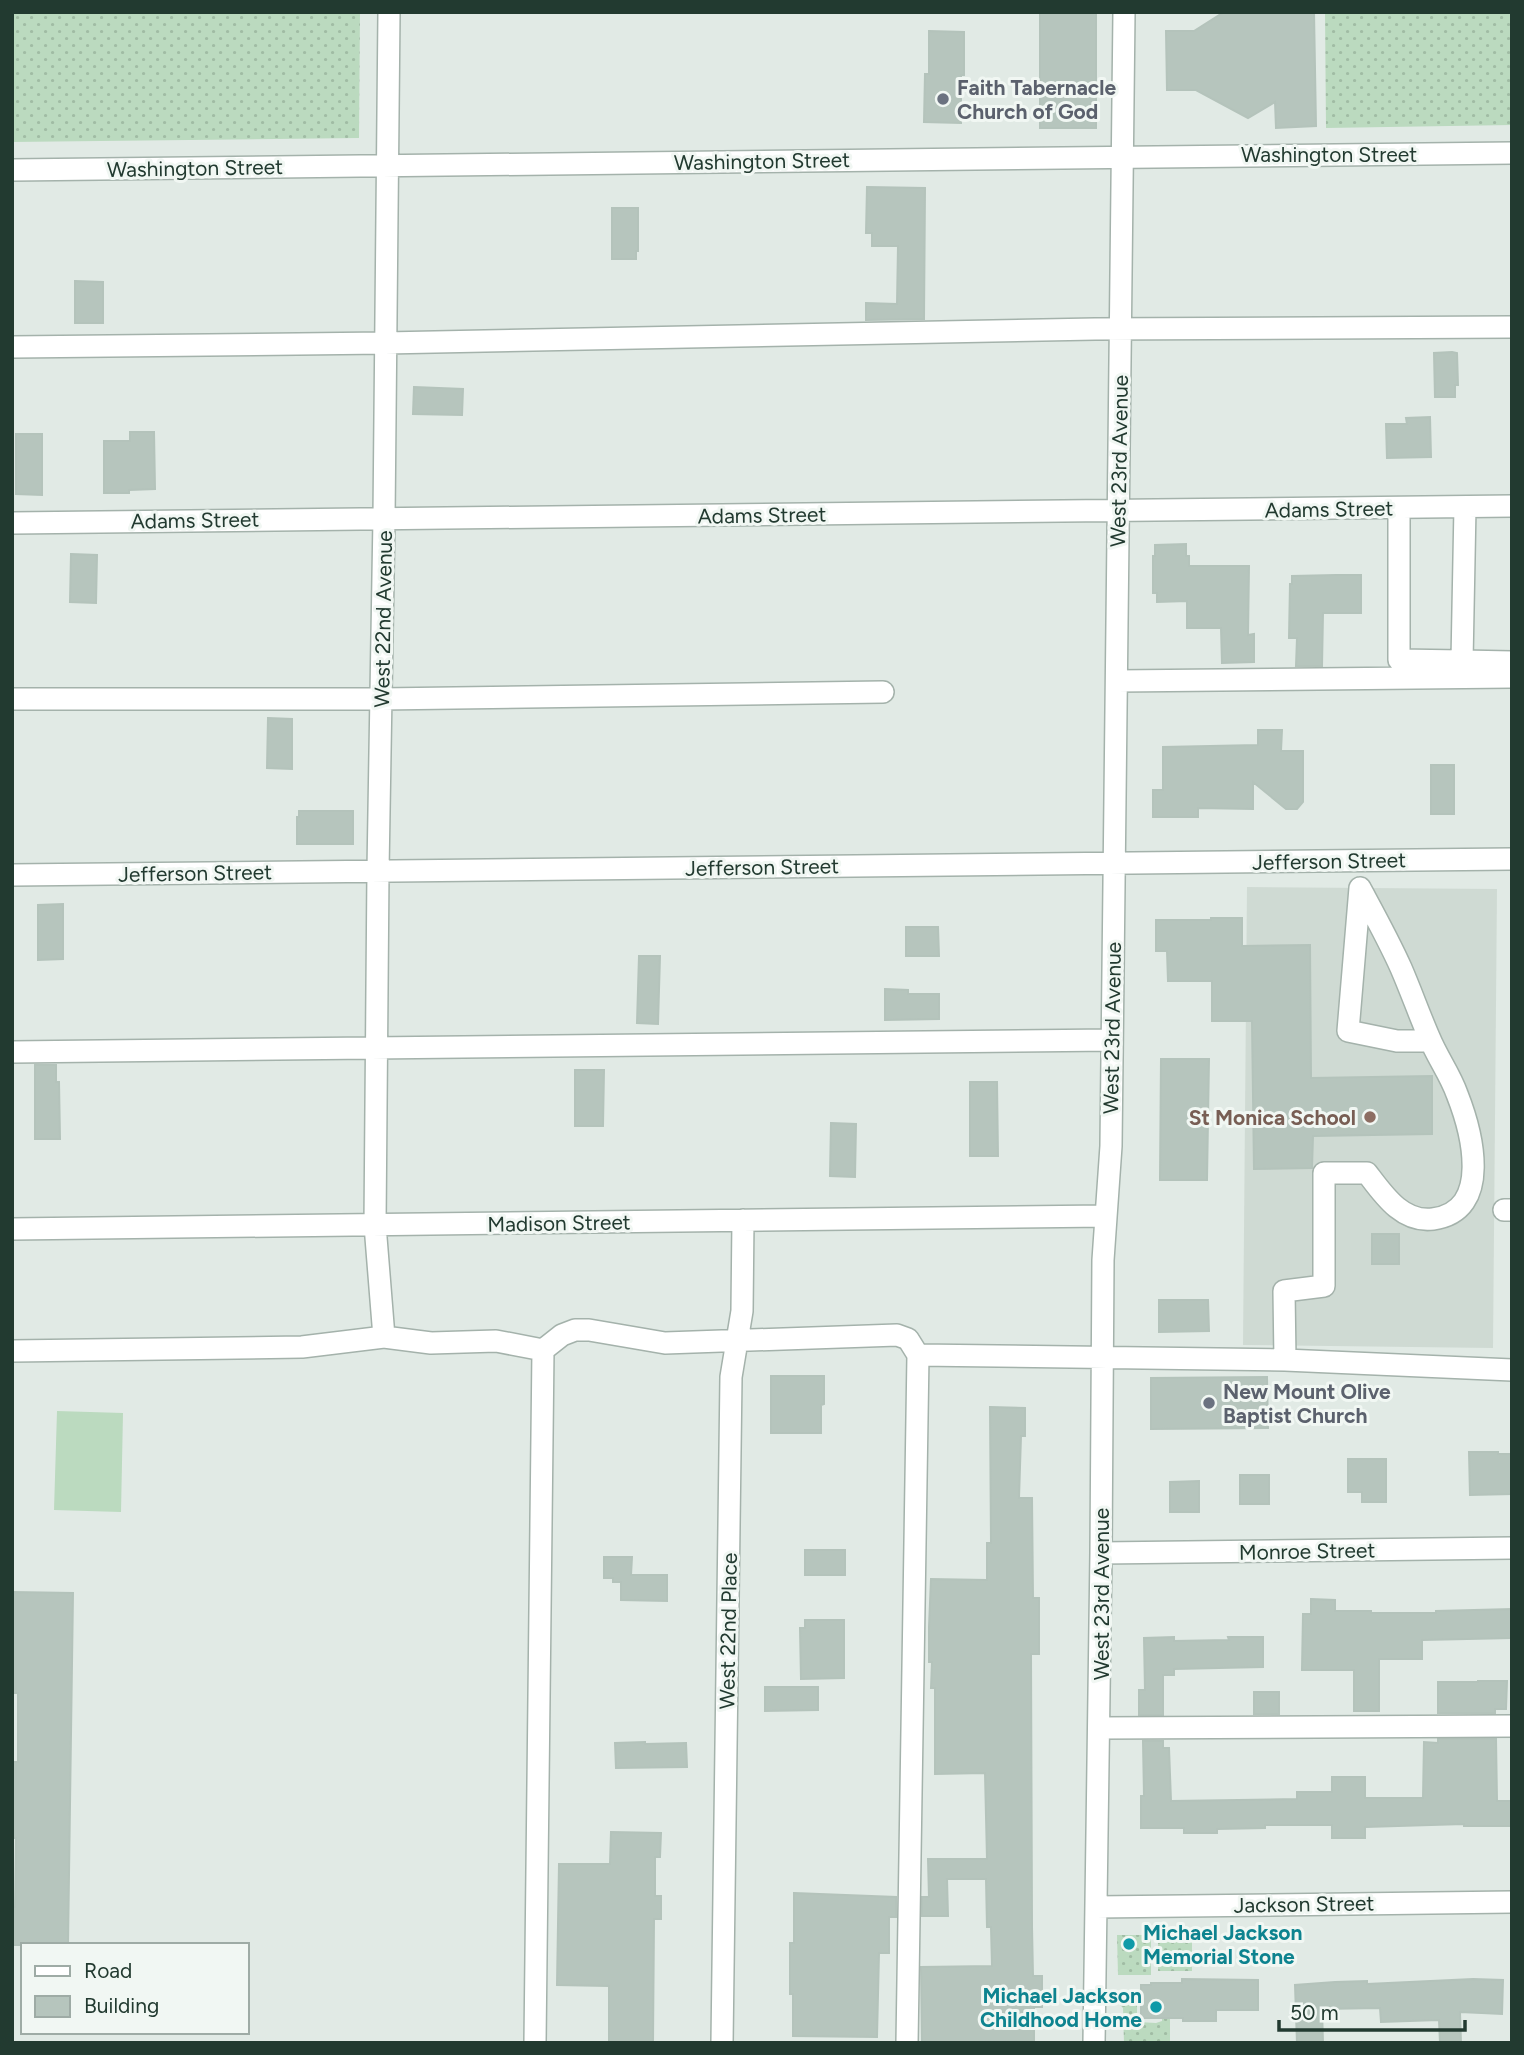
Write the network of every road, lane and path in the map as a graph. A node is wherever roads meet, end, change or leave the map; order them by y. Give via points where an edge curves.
1 (389, 12) edge
2 (1124, 12) edge
3 (1512, 153) edge
4 (1121, 156) junction
5 (388, 166) junction
6 (12, 170) edge
7 (1512, 327) edge
8 (1121, 328) junction
9 (385, 343) junction
10 (12, 347) edge
11 (1512, 506) edge
12 (1465, 507) junction
13 (1399, 508) junction
14 (1119, 511) junction
15 (384, 518) junction
16 (12, 523) edge
17 (1462, 661) junction
18 (1512, 662) edge
19 (1512, 677) edge
20 (1117, 681) junction
21 (883, 692) dead end
22 (12, 699) edge
23 (381, 699) junction
24 (1512, 859) edge
25 (1360, 861) junction
26 (1114, 864) junction
27 (378, 870) junction
28 (12, 875) edge
29 (1360, 887) junction
30 (1112, 1040) junction
31 (1430, 1041) junction
32 (377, 1047) junction
33 (12, 1052) edge
34 (1106, 1216) junction
35 (743, 1220) junction
36 (375, 1226) junction
37 (12, 1229) edge
38 (384, 1337) junction
39 (738, 1340) junction
40 (543, 1350) junction
41 (12, 1351) edge
42 (918, 1355) junction
43 (1102, 1357) junction
44 (1285, 1360) junction
45 (1512, 1370) edge
46 (1512, 1548) edge
47 (1101, 1553) junction
48 (1512, 1726) edge
49 (1099, 1728) junction
50 (1512, 1902) edge
51 (1096, 1907) junction
52 (535, 2043) edge
53 (722, 2043) edge
54 (907, 2043) edge
55 (1094, 2043) edge

1 - 5 street, West 22nd Avenue
2 - 4 street, West 23rd Avenue
3 - 4 street, Washington Street
4 - 5 street, Washington Street
4 - 8 street, West 23rd Avenue
5 - 6 street, Washington Street
5 - 9 street, West 22nd Avenue
7 - 8 street
8 - 9 street
8 - 14 street, West 23rd Avenue
9 - 10 street
9 - 15 street, West 22nd Avenue
11 - 12 street, Adams Street
12 - 13 street, Adams Street
12 - 17 street
13 - 14 street, Adams Street
13 - 17 street via 1399,660
14 - 15 street, Adams Street
14 - 20 street, West 23rd Avenue
15 - 16 street, Adams Street
15 - 23 street, West 22nd Avenue
17 - 18 street
19 - 20 street
20 - 26 street, West 23rd Avenue
21 - 23 street
22 - 23 street
23 - 27 street, West 22nd Avenue
24 - 25 street, Jefferson Street
25 - 26 street, Jefferson Street
25 - 29 street
26 - 27 street, Jefferson Street
26 - 30 street, West 23rd Avenue
27 - 28 street, Jefferson Street
27 - 32 street, West 22nd Avenue
29 - 31 street via 1401,968
29 - 31 street via 1348,1031 1397,1041
30 - 32 street
30 - 34 street, West 23rd Avenue
31 - 44 street via 1450,1076 1465,1119 1473,1160 1468,1195 1452,1214 1418,1219 1395,1207 1367,1173 1324,1173 1324,1286 1284,1291
32 - 33 street
32 - 36 street, West 22nd Avenue
34 - 35 street, Madison Street
34 - 43 street, West 23rd Avenue
35 - 36 street, Madison Street
35 - 39 street, West 22nd Place
36 - 37 street, Madison Street
36 - 38 street, West 22nd Avenue
38 - 40 street via 431,1343 496,1341
38 - 41 street via 302,1347
39 - 40 street via 665,1343 575,1330
39 - 42 street via 897,1335 908,1339
39 - 53 street, West 22nd Place via 731,1377
40 - 52 street
42 - 43 street
42 - 54 street
43 - 44 street
43 - 47 street, West 23rd Avenue
44 - 45 street
46 - 47 street, Monroe Street
47 - 49 street, West 23rd Avenue
48 - 49 street
49 - 51 street, West 23rd Avenue
50 - 51 street, Jackson Street
51 - 55 street, West 23rd Avenue

